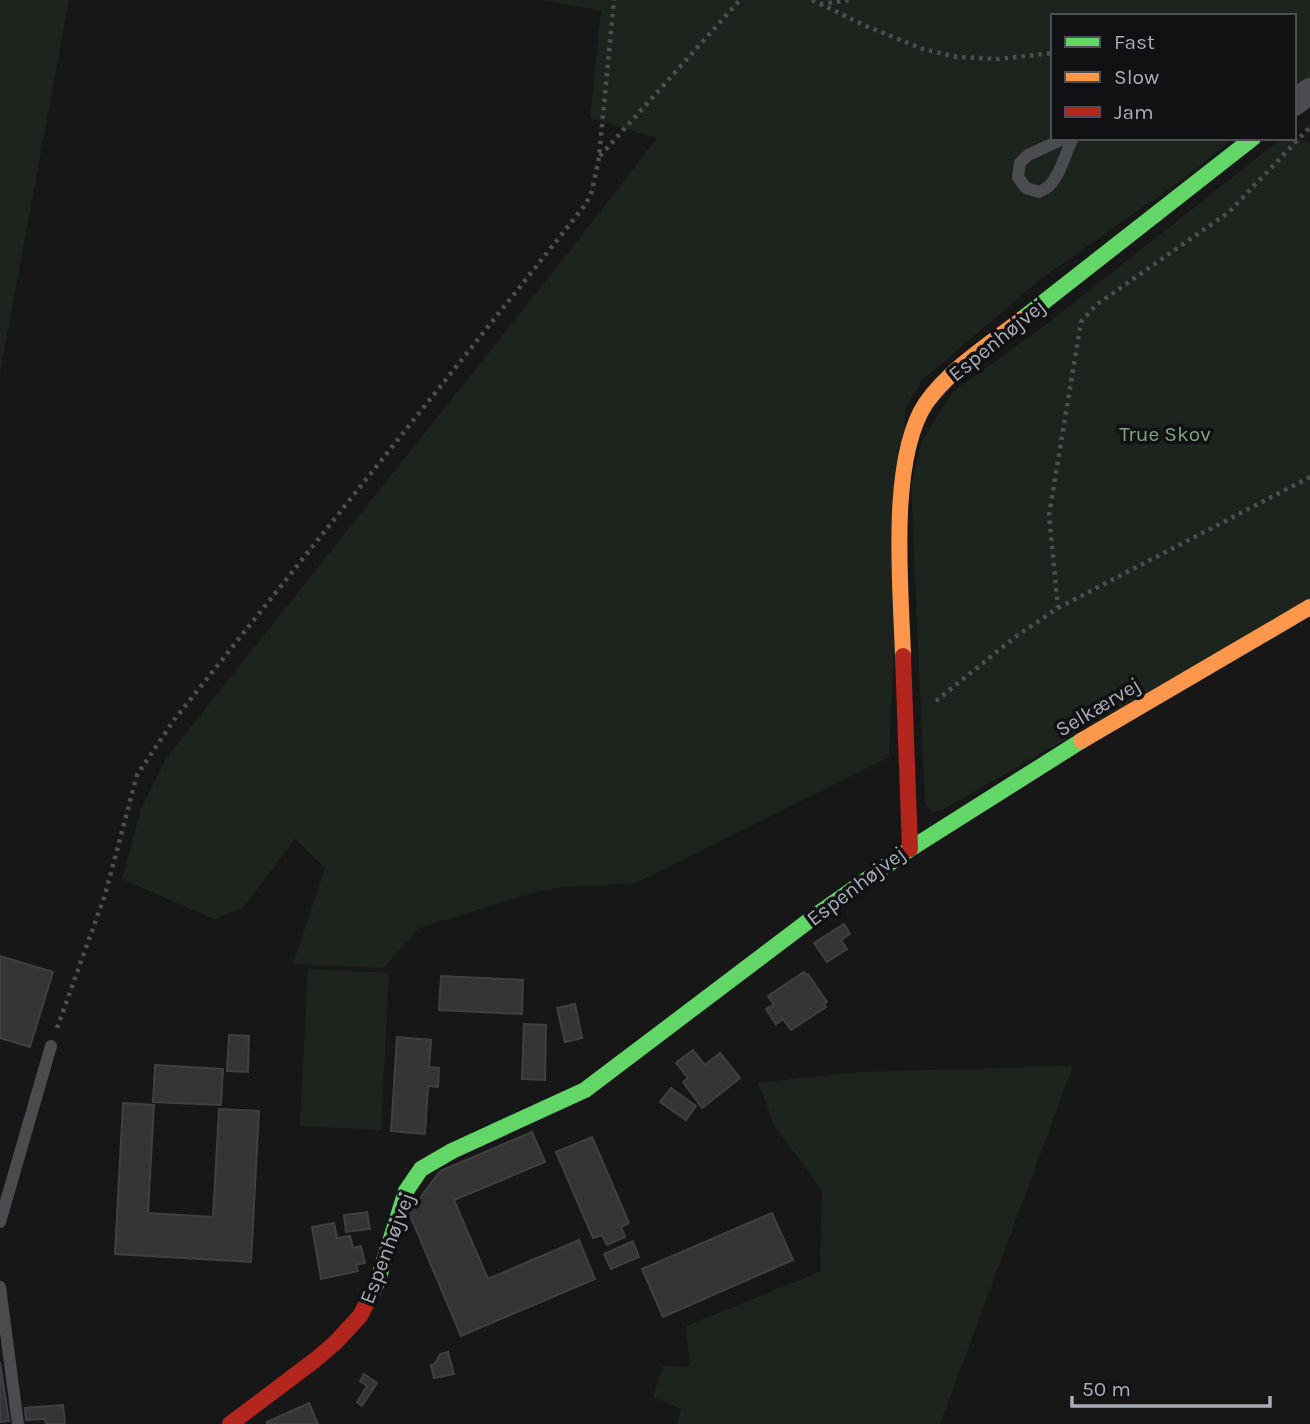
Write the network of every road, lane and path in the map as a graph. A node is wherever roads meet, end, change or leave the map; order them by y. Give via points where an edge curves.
1 (614, 0) edge
2 (740, 0) edge
3 (812, 0) edge
4 (850, 0) edge
5 (819, 4) junction
6 (1051, 53) edge
7 (1310, 127) edge
8 (1061, 140) edge
9 (1072, 140) edge
10 (1250, 140) edge
11 (599, 157) junction
12 (1310, 477) edge
13 (1310, 607) edge
14 (1058, 608) junction
15 (905, 727) junction
16 (910, 849) junction
17 (51, 1046) joint
18 (0, 1222) edge
19 (0, 1287) edge
20 (18, 1424) edge
21 (230, 1424) edge

1 - 11 path
2 - 11 path
3 - 5 path
4 - 5 path
5 - 6 path via 923,49 957,57 999,59
7 - 14 path via 1230,212 1097,304 1081,322 1049,515
8 - 9 lane via 1020,163 1018,177 1026,188 1039,191 1048,186
10 - 15 street, Espenhøjvej via 962,366 932,395 919,417 910,442 901,512
11 - 17 path via 586,204 174,720 137,775 105,895
12 - 14 path
13 - 16 street, Selkærvej via 1087,737
14 - 15 path via 1015,637
15 - 16 street, Espenhøjvej
16 - 21 street, Espenhøjvej via 585,1090 421,1170 407,1191 377,1283 360,1316 315,1360
17 - 18 lane
19 - 20 lane

